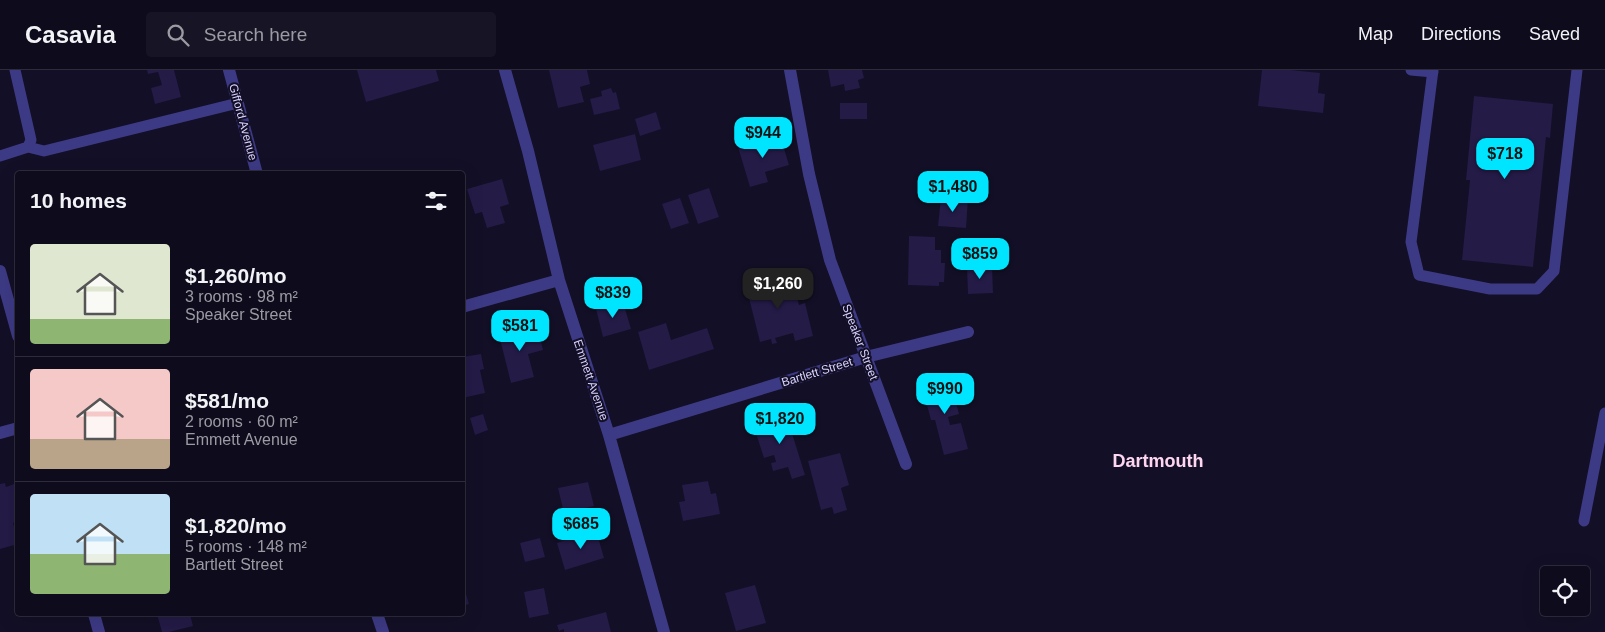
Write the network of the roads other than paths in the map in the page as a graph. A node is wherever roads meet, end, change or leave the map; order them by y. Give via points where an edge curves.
1 (14, 70) edge
2 (229, 70) edge
3 (505, 70) edge
4 (790, 70) edge
5 (1411, 70) edge
6 (1577, 70) edge
7 (1433, 71) edge
8 (238, 103) junction
9 (28, 147) junction
10 (0, 156) edge
11 (255, 171) edge
12 (0, 271) edge
13 (559, 280) junction
14 (465, 306) edge
15 (15, 325) edge
16 (968, 332) dead end
17 (866, 358) junction
18 (1605, 413) edge
19 (15, 429) edge
20 (0, 432) edge
21 (609, 434) junction
22 (906, 464) dead end
23 (1584, 521) dead end
24 (95, 616) edge
25 (379, 616) edge
26 (99, 632) edge
27 (383, 632) edge
28 (664, 632) edge

1 - 9 lane via 30,131
2 - 8 street, Gifford Avenue
3 - 13 street, Emmett Avenue
4 - 17 street, Speaker Street via 821,226 838,284
5 - 7 lane
6 - 7 lane via 1554,271 1537,290 1490,290 1419,274 1411,242
8 - 9 lane via 44,151
8 - 11 street, Gifford Avenue
9 - 10 lane
12 - 15 street
13 - 14 street
13 - 21 street, Emmett Avenue
16 - 17 street, Bartlett Street
17 - 21 street, Bartlett Street
17 - 22 street, Speaker Street
18 - 23 lane
19 - 20 street
21 - 28 street, Emmett Avenue
24 - 26 street
25 - 27 street

